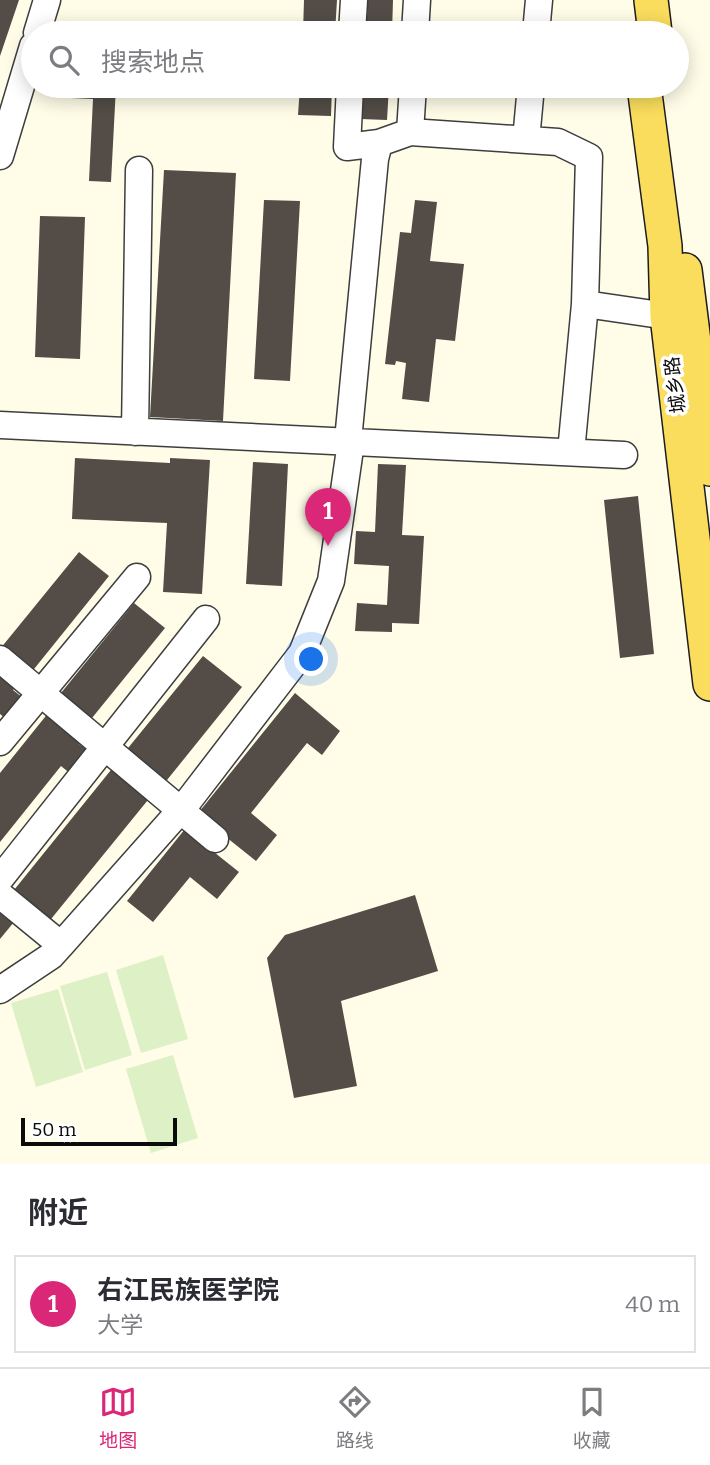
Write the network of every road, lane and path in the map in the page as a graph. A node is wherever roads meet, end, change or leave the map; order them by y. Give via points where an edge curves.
1 (47, 0) edge
2 (354, 0) edge
3 (417, 0) edge
4 (539, 0) edge
5 (633, 0) edge
6 (651, 0) edge
7 (41, 21) edge
8 (353, 21) edge
9 (416, 21) edge
10 (537, 21) edge
11 (636, 21) edge
12 (654, 21) edge
13 (21, 86) edge
14 (349, 98) edge
15 (412, 98) edge
16 (530, 98) edge
17 (646, 98) edge
18 (664, 98) edge
19 (410, 132) junction
20 (526, 140) junction
21 (379, 143) junction
22 (0, 156) edge
23 (139, 170) dead end
24 (584, 304) junction
25 (667, 316) junction
26 (0, 425) edge
27 (135, 432) junction
28 (351, 442) junction
29 (571, 452) junction
30 (624, 455) dead end
31 (709, 457) edge
32 (136, 578) dead end
33 (206, 619) dead end
34 (0, 659) edge
35 (710, 684) edge
36 (41, 693) junction
37 (0, 743) edge
38 (105, 747) junction
39 (180, 810) junction
40 (215, 839) dead end
41 (0, 879) edge
42 (0, 895) edge
43 (61, 945) junction
44 (0, 990) edge

1 - 7 street
2 - 8 street
3 - 9 street
4 - 10 street
5 - 11 main road
6 - 12 main road
13 - 22 street
14 - 21 street via 347,147
15 - 19 street
16 - 20 street
17 - 25 main road, 城乡路 via 664,246
18 - 31 main road, 城乡路
19 - 20 street
19 - 21 street
20 - 24 street via 558,142 589,157
21 - 28 street
23 - 27 street
24 - 25 street
24 - 29 street
25 - 35 main road, 城乡路
26 - 27 street
27 - 28 street
28 - 29 street
28 - 39 street via 331,581 302,653
29 - 30 street
32 - 36 street
33 - 38 street
34 - 36 street
36 - 37 street
36 - 38 street
38 - 39 street
38 - 41 street
39 - 40 street
39 - 43 street
42 - 43 street
43 - 44 street

